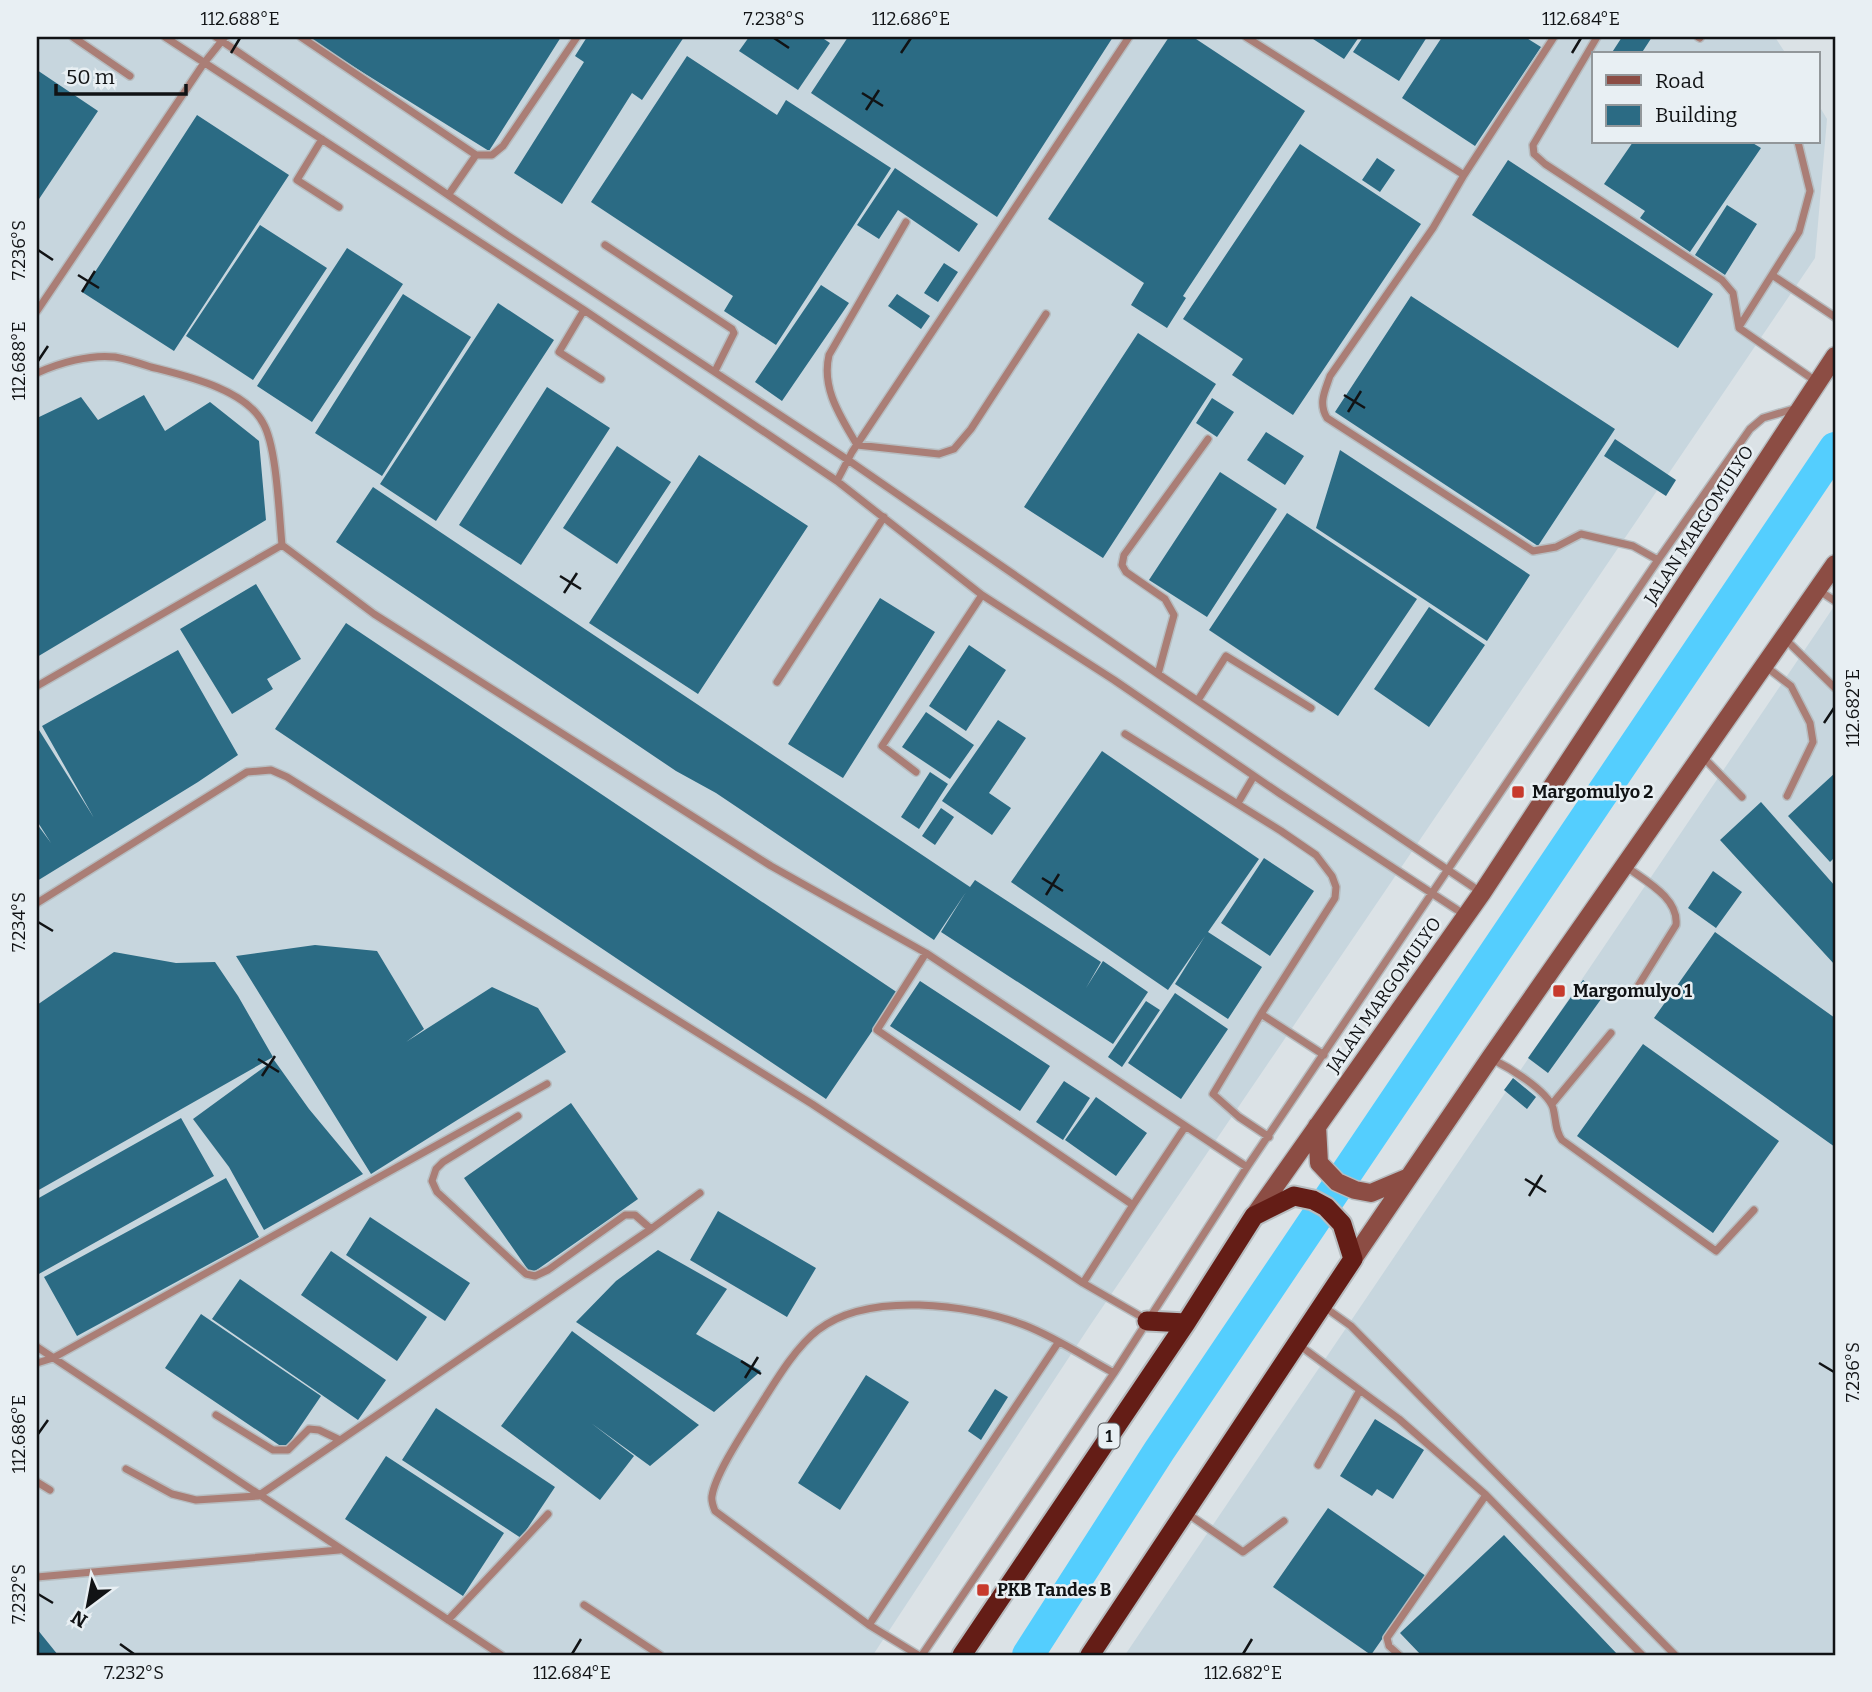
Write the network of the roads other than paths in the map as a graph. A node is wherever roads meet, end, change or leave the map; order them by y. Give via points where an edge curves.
1 (73, 37) edge
2 (165, 37) edge
3 (302, 37) edge
4 (577, 37) edge
5 (1129, 37) edge
6 (1247, 37) edge
7 (1553, 37) edge
8 (1597, 37) edge
9 (221, 38) edge
10 (204, 63) junction
11 (130, 76) dead end
12 (322, 139) junction
13 (1798, 144) edge
14 (476, 155) junction
15 (1465, 175) junction
16 (449, 194) junction
17 (339, 207) dead end
18 (906, 222) dead end
19 (504, 233) junction
20 (605, 244) dead end
21 (494, 249) junction
22 (1772, 275) junction
23 (584, 310) junction
24 (37, 311) edge
25 (1046, 314) dead end
26 (1835, 317) edge
27 (1739, 328) junction
28 (1835, 356) edge
29 (715, 371) junction
30 (37, 373) edge
31 (601, 379) dead end
32 (1818, 382) junction
33 (1803, 406) junction
34 (1208, 439) dead end
35 (857, 445) junction
36 (848, 460) junction
37 (837, 481) junction
38 (884, 517) junction
39 (282, 545) junction
40 (1658, 560) junction
41 (1835, 564) edge
42 (1818, 590) junction
43 (982, 595) junction
44 (1835, 601) edge
45 (1784, 638) junction
46 (1765, 666) junction
47 (1158, 674) junction
48 (777, 682) dead end
49 (37, 686) edge
50 (1835, 688) edge
51 (1198, 700) junction
52 (1311, 708) dead end
53 (1125, 734) dead end
54 (1702, 755) junction
55 (916, 772) dead end
56 (1254, 776) junction
57 (1787, 796) dead end
58 (1742, 797) dead end
59 (1238, 803) junction
60 (1624, 865) junction
61 (1448, 869) junction
62 (1432, 893) junction
63 (1482, 893) junction
64 (37, 903) edge
65 (1466, 916) junction
66 (926, 953) junction
67 (1638, 986) dead end
68 (1261, 1014) junction
69 (1611, 1033) dead end
70 (1324, 1055) junction
71 (1490, 1058) junction
72 (547, 1084) dead end
73 (1552, 1104) junction
74 (518, 1116) dead end
75 (1317, 1126) junction
76 (1185, 1127) junction
77 (1269, 1137) junction
78 (1247, 1167) junction
79 (1409, 1177) junction
80 (700, 1193) dead end
81 (1133, 1205) junction
82 (1754, 1210) dead end
83 (1254, 1216) junction
84 (651, 1229) junction
85 (1353, 1259) junction
86 (1083, 1283) junction
87 (1323, 1305) junction
88 (1147, 1321) junction
89 (1186, 1323) junction
90 (1058, 1343) junction
91 (1297, 1344) junction
92 (37, 1347) edge
93 (53, 1358) junction
94 (37, 1363) edge
95 (1114, 1373) junction
96 (1360, 1390) junction
97 (216, 1415) dead end
98 (340, 1440) junction
99 (1318, 1465) dead end
100 (125, 1469) dead end
101 (37, 1482) edge
102 (50, 1490) dead end
103 (1486, 1495) junction
104 (258, 1496) junction
105 (1186, 1513) junction
106 (548, 1514) dead end
107 (1283, 1521) dead end
108 (340, 1550) junction
109 (37, 1577) edge
110 (584, 1605) dead end
111 (448, 1620) junction
112 (869, 1625) junction
113 (1635, 1648) junction
114 (500, 1655) edge
115 (660, 1655) edge
116 (920, 1655) edge
117 (962, 1655) edge
118 (1090, 1655) edge
119 (1399, 1655) edge
120 (1628, 1655) edge
121 (1642, 1655) edge
122 (1675, 1655) edge

1 - 11 lane
2 - 10 lane
3 - 14 lane
4 - 14 lane via 503,146 492,155
5 - 35 lane
6 - 15 lane
7 - 15 lane
8 - 27 lane via 1533,145 1534,154 1722,280 1733,293
9 - 10 lane
9 - 16 lane
10 - 12 lane
10 - 24 lane
12 - 17 lane via 297,180
12 - 21 lane
13 - 22 lane via 1810,191 1798,232
14 - 16 lane
15 - 40 lane via 1330,376 1322,410 1327,418 1533,551 1556,547 1581,534 1633,546
16 - 19 lane
18 - 35 lane via 829,355 826,368 835,406
19 - 21 lane
19 - 29 lane
20 - 29 lane via 732,329
21 - 23 lane
22 - 26 lane
22 - 27 lane
23 - 31 lane via 559,352
23 - 37 lane
25 - 35 lane via 954,449 939,454
27 - 32 lane
28 - 32 main road, JALAN MARGOMULYO
29 - 36 lane
30 - 39 lane via 77,360 114,357 194,378 245,404 263,422 271,444
32 - 33 main road, JALAN MARGOMULYO
33 - 40 lane via 1763,418 1750,429
33 - 63 main road, JALAN MARGOMULYO
34 - 47 lane via 1124,555 1126,572 1165,598 1174,615
35 - 36 lane
36 - 37 lane
36 - 47 lane
37 - 38 lane
38 - 43 lane
38 - 48 lane
39 - 49 lane
39 - 66 lane via 385,621 771,866
40 - 61 lane
41 - 42 main road
42 - 44 lane
42 - 45 main road
43 - 55 lane via 882,746
43 - 56 lane
45 - 46 main road
45 - 50 lane
46 - 54 main road
46 - 57 lane via 1791,686 1810,723 1813,742
47 - 51 lane
51 - 52 lane via 1226,656
51 - 61 lane
53 - 59 lane
54 - 58 lane
54 - 60 main road
56 - 59 lane
56 - 62 lane
59 - 68 lane via 1316,855 1336,887 1335,898
60 - 67 lane via 1672,902 1677,916 1676,925
60 - 71 main road
61 - 62 lane
61 - 63 lane
62 - 65 lane
62 - 70 lane
63 - 65 main road, JALAN MARGOMULYO
64 - 86 lane via 247,772 271,770 812,1104
65 - 75 main road, JALAN MARGOMULYO
66 - 76 lane
66 - 81 lane via 877,1030
68 - 70 lane
68 - 77 lane via 1213,1094
69 - 73 lane
70 - 77 lane
71 - 73 lane via 1521,1074
71 - 79 main road
72 - 93 lane
73 - 82 lane via 1562,1140 1716,1251
74 - 84 lane via 443,1162 432,1181 437,1192 526,1274 536,1276 548,1270 625,1215 635,1215
75 - 79 main road via 1319,1163 1337,1182 1371,1193
75 - 83 main road, JALAN MARGOMULYO
76 - 78 lane
76 - 81 lane
77 - 78 lane
78 - 88 lane
79 - 85 main road
80 - 84 lane
81 - 86 lane
83 - 85 highway via 1294,1196 1313,1200 1342,1224
83 - 89 highway, JALAN MARGOMULYO / 1
84 - 98 lane
85 - 87 highway
86 - 88 lane
87 - 91 highway
87 - 122 lane via 1351,1326
88 - 89 highway
88 - 95 lane
89 - 117 highway, JALAN MARGOMULYO / 1
90 - 95 lane
90 - 112 lane
90 - 112 lane via 1014,1322 970,1310 919,1304 853,1311 817,1330 788,1364 716,1481 711,1498 715,1511
91 - 96 lane
91 - 105 highway
92 - 93 lane
93 - 94 lane
93 - 104 lane
95 - 116 lane
96 - 99 lane
96 - 103 lane
97 - 98 lane via 273,1450 288,1450 309,1429
98 - 104 lane
100 - 104 lane via 172,1494 196,1500
101 - 102 lane
103 - 113 lane
103 - 119 lane via 1387,1638
104 - 108 lane
105 - 107 lane via 1243,1552
105 - 118 highway
106 - 111 lane
108 - 109 lane
108 - 111 lane
110 - 115 lane
111 - 114 lane
112 - 116 lane
113 - 120 lane
113 - 121 lane

